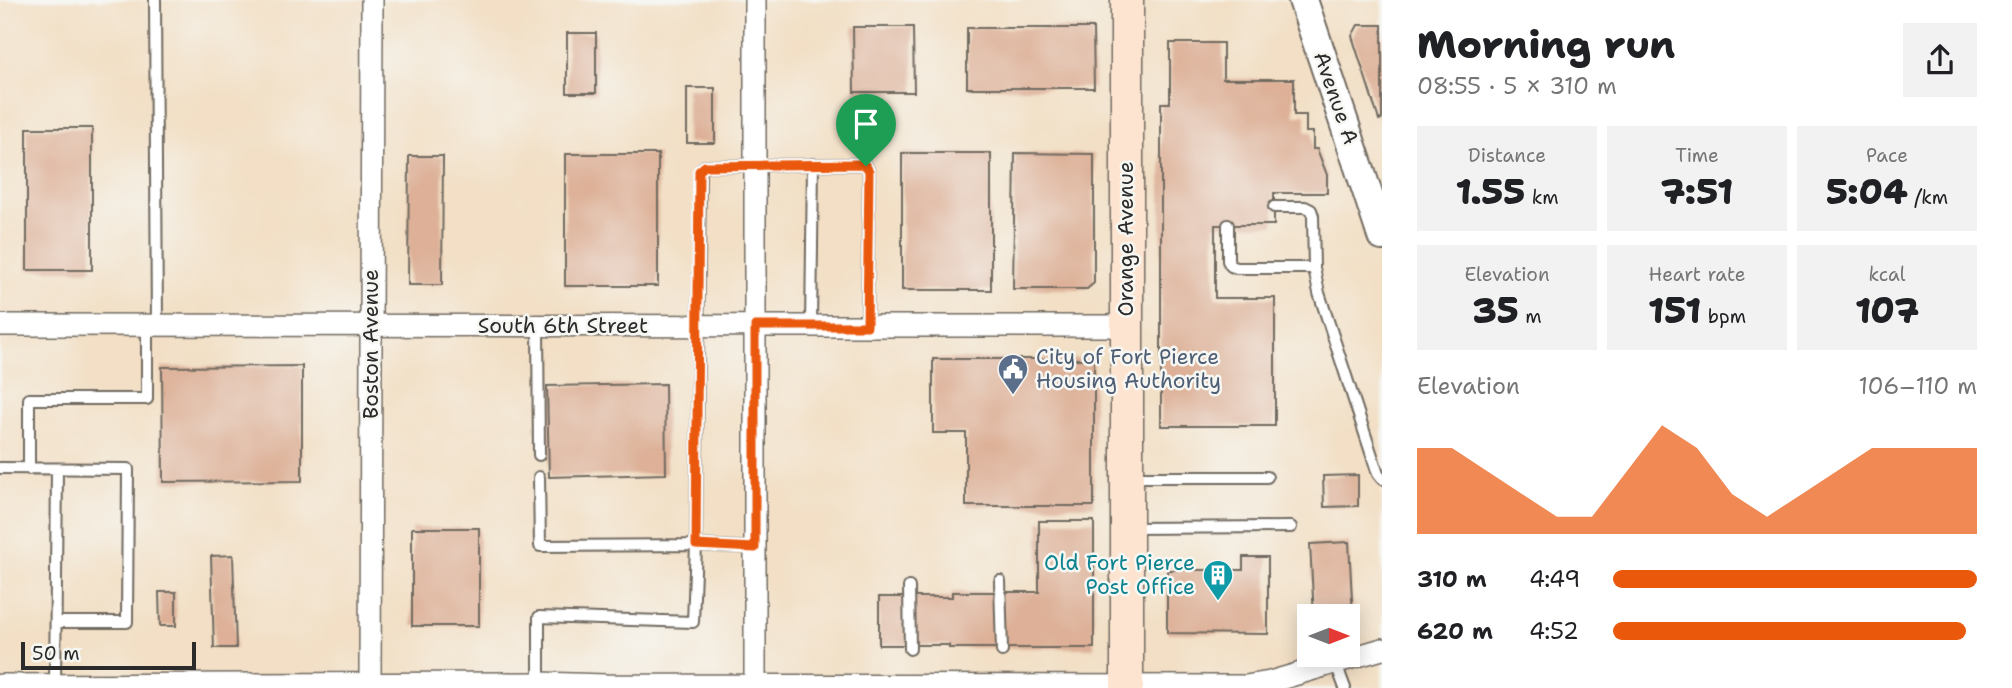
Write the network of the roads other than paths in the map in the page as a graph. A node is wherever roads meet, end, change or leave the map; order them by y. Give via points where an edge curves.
1 (155, 0) edge
2 (372, 0) edge
3 (755, 0) edge
4 (1127, 0) edge
5 (1303, 0) edge
6 (813, 164) junction
7 (755, 165) junction
8 (1273, 207) dead end
9 (1228, 225) dead end
10 (1382, 236) edge
11 (1314, 268) junction
12 (0, 325) edge
13 (152, 325) junction
14 (371, 325) junction
15 (538, 326) junction
16 (698, 326) junction
17 (755, 326) junction
18 (811, 326) junction
19 (867, 326) junction
20 (1126, 326) junction
21 (539, 455) dead end
22 (0, 468) edge
23 (29, 469) junction
24 (57, 469) junction
25 (539, 477) dead end
26 (1127, 477) junction
27 (1266, 477) dead end
28 (1382, 479) edge
29 (1291, 527) dead end
30 (1127, 528) junction
31 (696, 545) junction
32 (755, 548) junction
33 (1000, 581) dead end
34 (909, 587) dead end
35 (56, 622) junction
36 (910, 649) dead end
37 (1382, 649) edge
38 (1002, 651) dead end
39 (1360, 656) edge
40 (1325, 667) edge
41 (1337, 667) edge
42 (539, 683) junction
43 (0, 685) edge
44 (55, 685) junction
45 (755, 685) junction
46 (149, 686) edge
47 (370, 686) edge
48 (606, 687) edge
49 (1127, 687) edge
50 (1345, 688) edge

1 - 13 lane
2 - 14 street, Boston Avenue
3 - 7 street
4 - 20 main road, Orange Avenue
5 - 10 street, Avenue A
6 - 7 lane
6 - 18 lane
6 - 19 lane via 861,164 869,171
7 - 16 lane via 705,166 699,171
7 - 17 street
8 - 11 lane via 1311,210
9 - 11 lane via 1231,266
11 - 28 lane
12 - 13 street, South 6th Street
13 - 14 street, South 6th Street
13 - 23 lane via 147,399 29,399
14 - 15 street, South 6th Street
14 - 47 street, Boston Avenue
15 - 16 street, South 6th Street
15 - 21 lane
16 - 17 street, South 6th Street
16 - 31 lane
17 - 18 street, South 6th Street
17 - 32 street
18 - 19 street, South 6th Street
19 - 20 street, South 6th Street
20 - 26 main road, Orange Avenue
22 - 23 lane
23 - 24 lane
24 - 35 lane
24 - 35 lane via 128,469 127,622
25 - 31 lane via 540,546
26 - 27 lane
26 - 30 main road, Orange Avenue
29 - 30 lane
30 - 49 main road, Orange Avenue
31 - 32 lane
31 - 42 lane via 693,622 539,617
32 - 45 street
33 - 38 lane
34 - 36 lane
35 - 44 lane
37 - 39 street
40 - 49 street via 1246,686
41 - 50 lane
42 - 47 street
42 - 48 street
43 - 44 street
44 - 46 street
45 - 48 street
45 - 49 street
46 - 47 street

